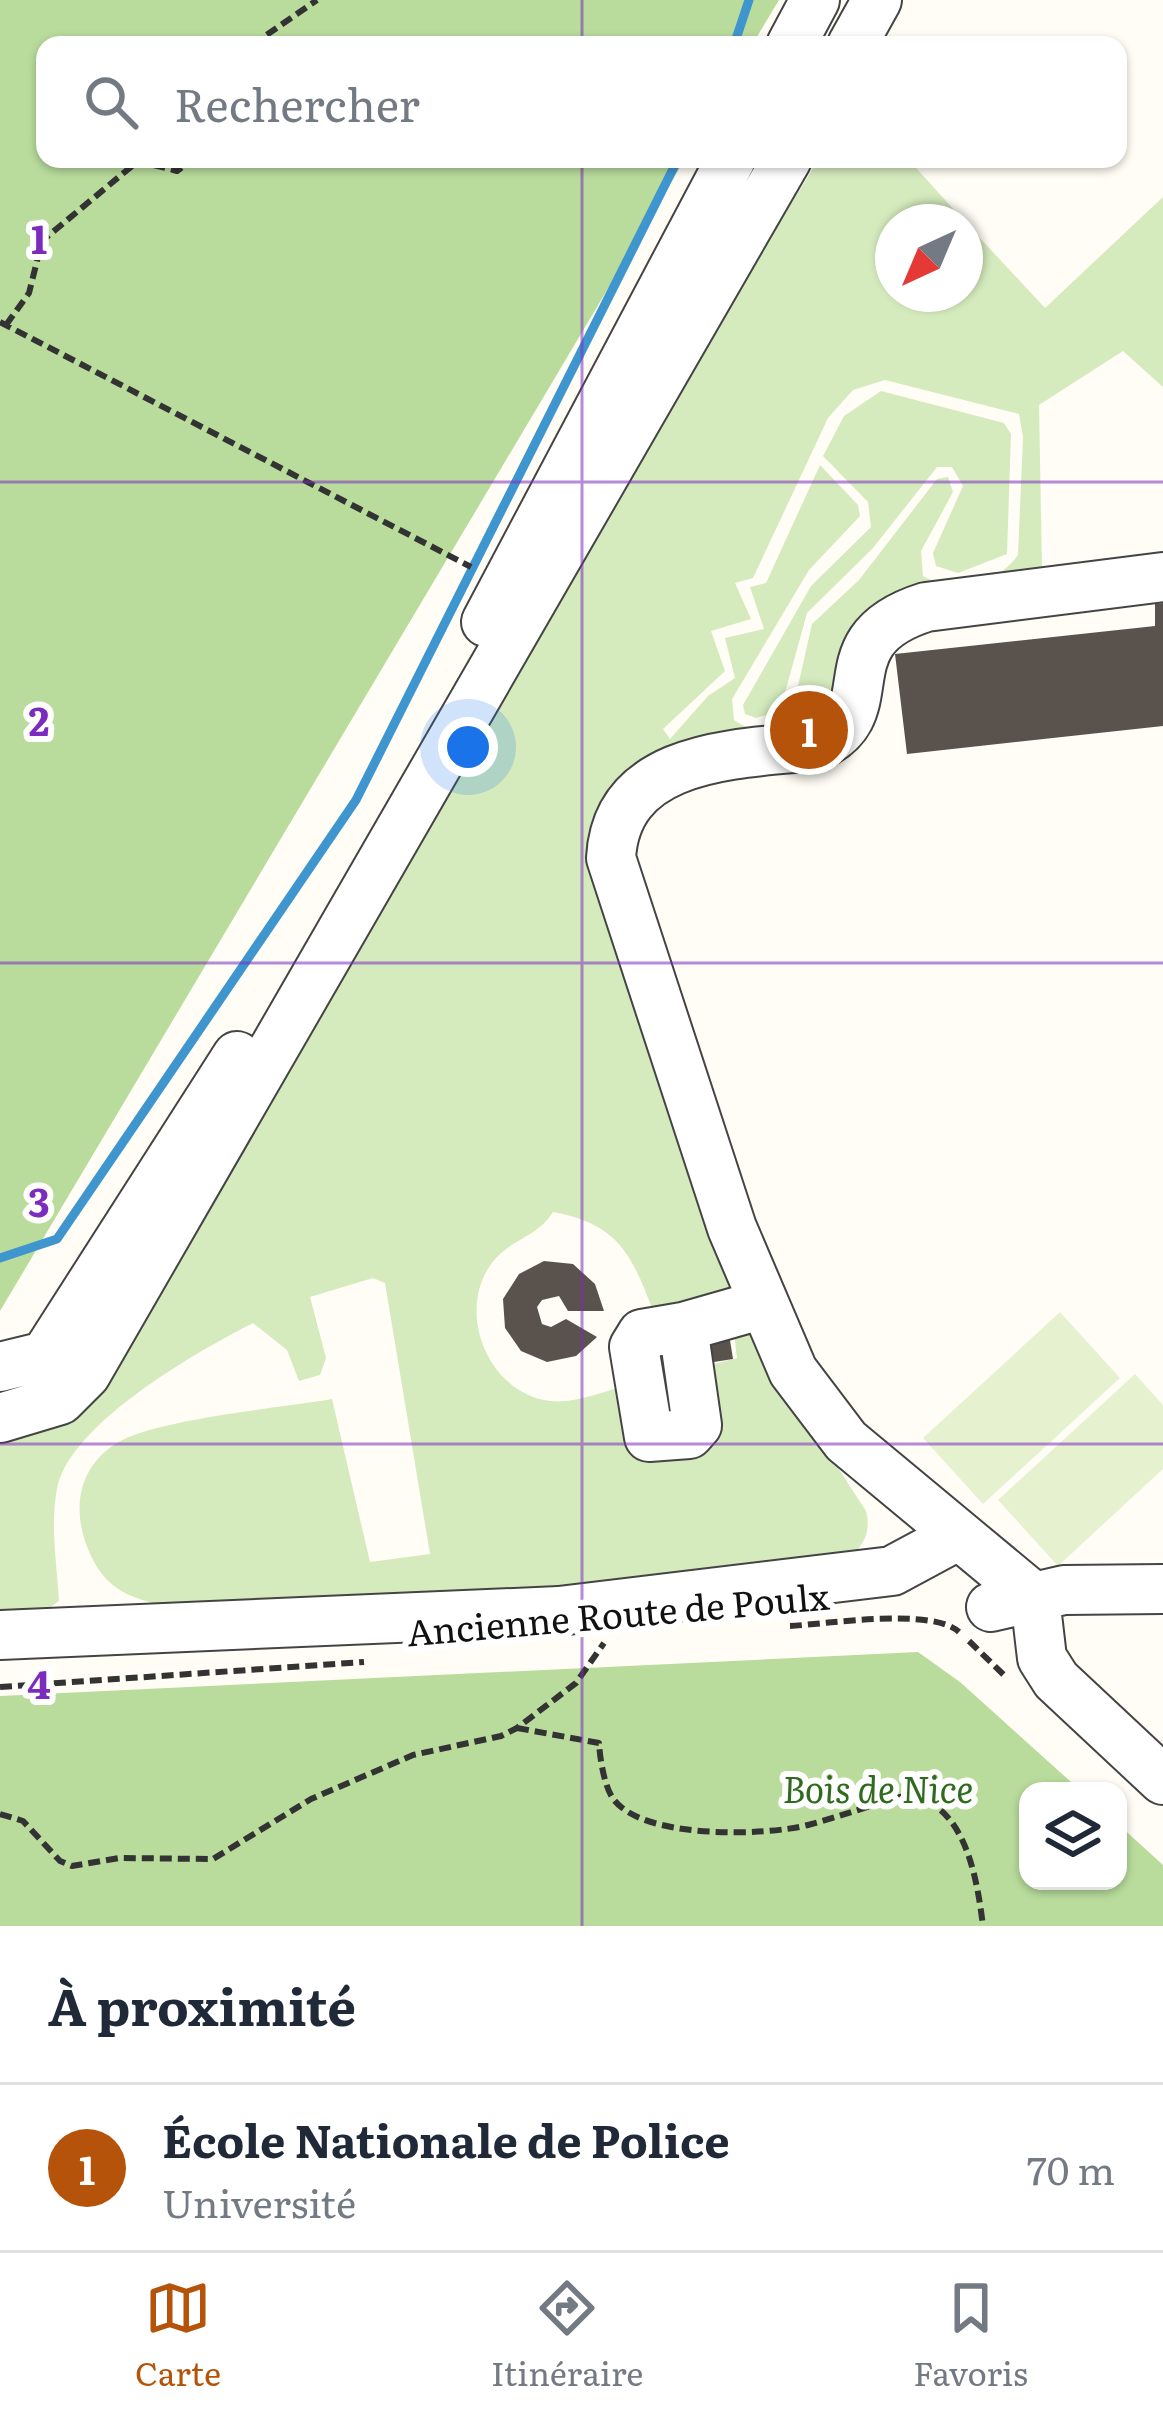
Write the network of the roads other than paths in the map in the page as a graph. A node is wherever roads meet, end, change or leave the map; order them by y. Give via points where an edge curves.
1 (814, 0) edge
2 (878, 0) edge
3 (796, 36) edge
4 (857, 36) edge
5 (725, 168) edge
6 (782, 168) edge
7 (1163, 577) edge
8 (760, 1305) junction
9 (683, 1327) dead end
10 (0, 1367) edge
11 (0, 1418) edge
12 (957, 1536) junction
13 (1163, 1589) edge
14 (1013, 1603) junction
15 (0, 1634) edge
16 (1163, 1780) edge

1 - 3 street
2 - 4 street
5 - 10 street via 352,877 45,1357
6 - 11 street via 86,1374 60,1400
7 - 8 street via 895,617 867,642 856,703 837,737 694,760 645,786 626,809 612,842 618,888
8 - 9 street
8 - 12 street via 814,1405
12 - 14 street
12 - 15 street via 892,1571 560,1611
13 - 14 street via 1064,1590
14 - 16 street via 1056,1680

